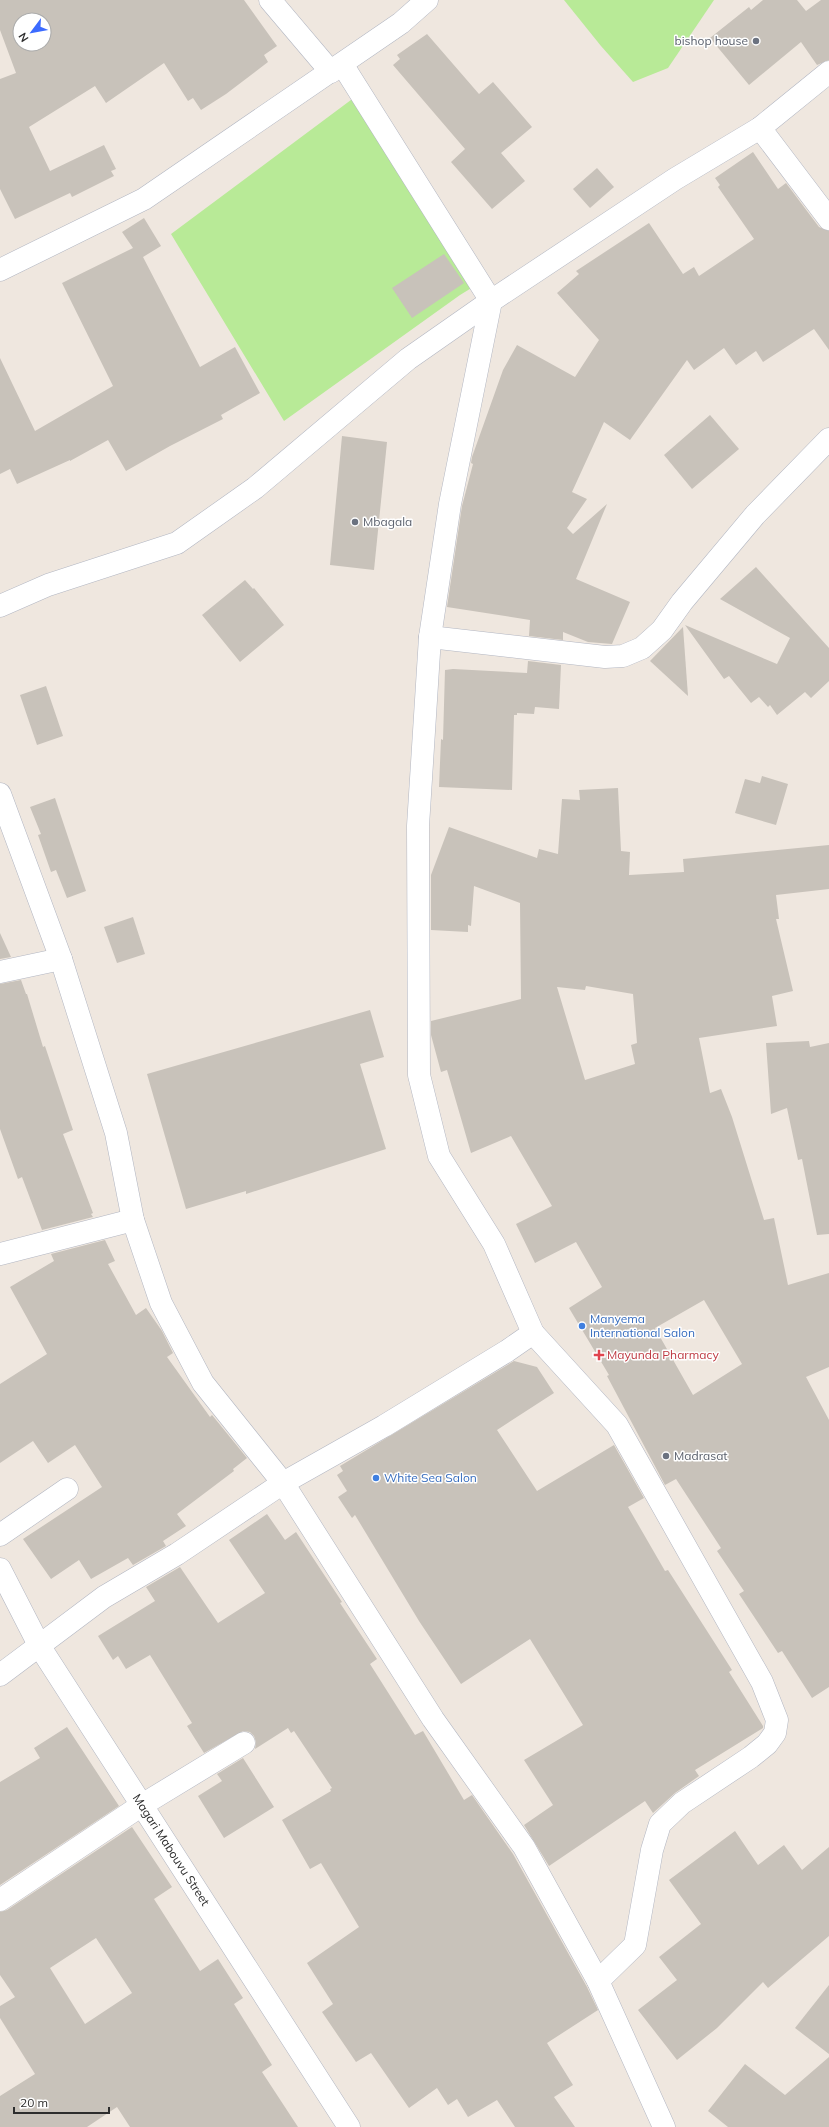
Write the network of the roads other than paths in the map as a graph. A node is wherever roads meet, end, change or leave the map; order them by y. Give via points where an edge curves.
1 (270, 0) edge
2 (427, 0) edge
3 (337, 68) junction
4 (829, 72) edge
5 (760, 128) junction
6 (829, 219) edge
7 (0, 270) edge
8 (491, 301) junction
9 (829, 439) edge
10 (0, 606) edge
11 (430, 637) junction
12 (0, 794) edge
13 (61, 959) junction
14 (0, 972) edge
15 (133, 1220) junction
16 (0, 1254) edge
17 (533, 1333) junction
18 (283, 1483) junction
19 (67, 1489) dead end
20 (0, 1535) edge
21 (0, 1569) edge
22 (40, 1647) junction
23 (0, 1675) edge
24 (244, 1743) dead end
25 (142, 1805) junction
26 (0, 1900) edge
27 (598, 1981) junction
28 (349, 2127) edge
29 (664, 2127) edge

1 - 3 street
2 - 3 street via 402,23
3 - 7 street via 144,198
3 - 8 street
4 - 5 street
5 - 6 street
5 - 8 street via 675,179
8 - 10 street via 408,359 255,488 177,543 48,585
8 - 11 street via 450,504
9 - 11 street via 755,515 682,602 662,630 642,648 623,656 606,657
11 - 17 street via 418,826 419,1075 439,1156 494,1244
12 - 13 street
13 - 14 street
13 - 15 street via 116,1134
15 - 16 street
15 - 18 street via 161,1304 203,1384
17 - 18 street via 508,1351 384,1426
17 - 27 street via 617,1425 762,1682 777,1720 775,1733 767,1744 682,1803 660,1824 652,1850 635,1945
18 - 22 street via 177,1554 104,1597
18 - 27 street via 434,1719 524,1847
19 - 20 street
21 - 22 street, Magari Mabouvu Street
22 - 23 street
22 - 25 street, Magari Mabouvu Street
24 - 25 street
25 - 26 street
25 - 28 street, Magari Mabouvu Street
27 - 29 street

